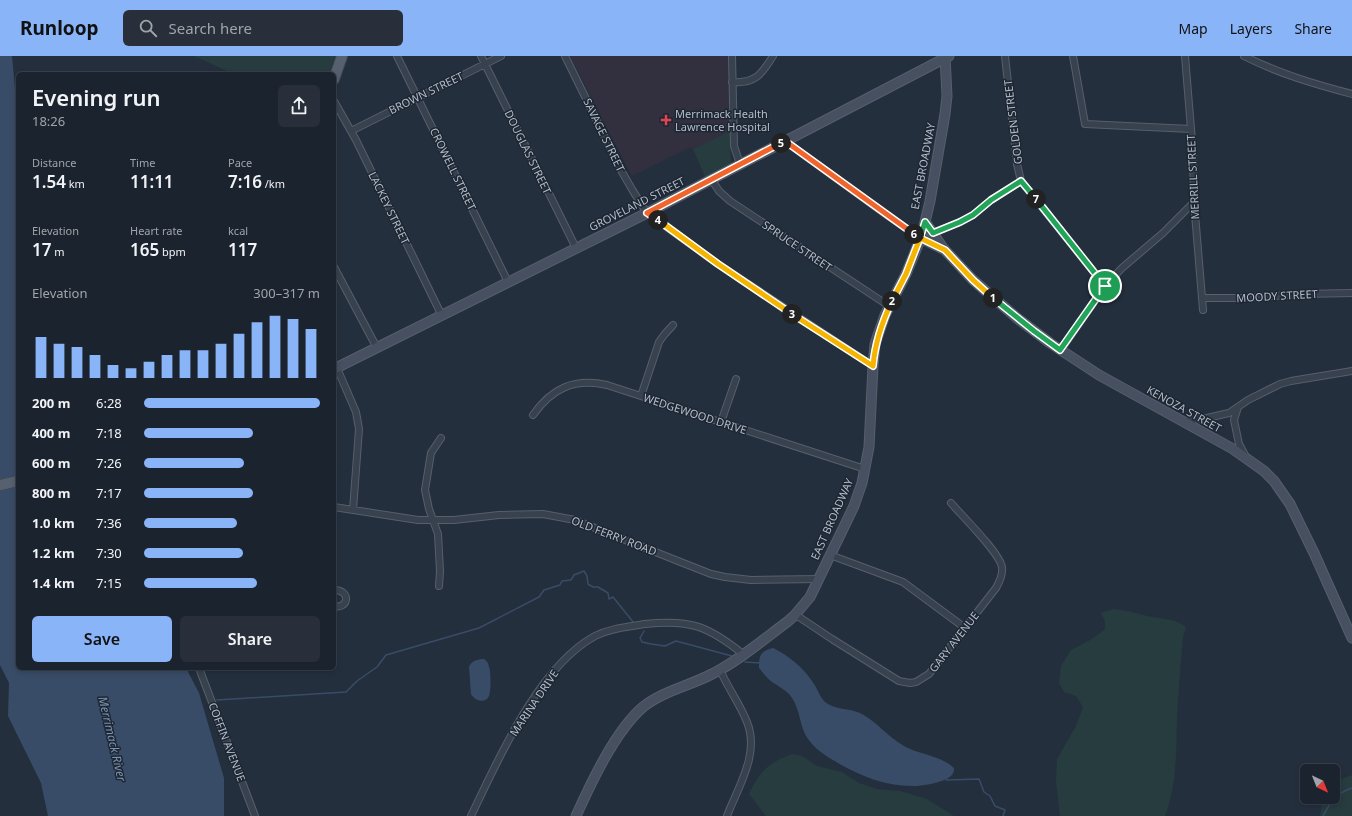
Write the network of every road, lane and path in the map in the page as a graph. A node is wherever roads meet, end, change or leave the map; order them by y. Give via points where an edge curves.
1 (342, 56) edge
2 (396, 56) edge
3 (480, 56) edge
4 (501, 56) edge
5 (564, 56) edge
6 (732, 56) edge
7 (773, 56) edge
8 (1005, 56) edge
9 (1074, 56) edge
10 (1185, 56) edge
11 (1244, 56) edge
12 (946, 57) edge
13 (484, 64) junction
14 (336, 73) edge
15 (732, 82) junction
16 (1352, 94) edge
17 (418, 97) junction
18 (336, 105) edge
19 (1191, 129) junction
20 (351, 131) junction
21 (785, 141) junction
22 (740, 164) junction
23 (711, 179) junction
24 (1021, 181) junction
25 (1194, 202) junction
26 (647, 213) junction
27 (925, 222) junction
28 (933, 233) junction
29 (920, 238) junction
30 (576, 248) junction
31 (945, 250) junction
32 (336, 270) edge
33 (508, 282) junction
34 (1105, 286) junction
35 (1352, 293) edge
36 (1202, 298) junction
37 (889, 306) junction
38 (1203, 310) dead end
39 (442, 316) junction
40 (673, 325) dead end
41 (377, 348) junction
42 (1060, 350) junction
43 (873, 366) junction
44 (336, 368) edge
45 (336, 371) edge
46 (1352, 371) edge
47 (736, 379) dead end
48 (641, 396) junction
49 (1238, 407) junction
50 (533, 415) dead end
51 (1183, 421) junction
52 (720, 422) junction
53 (441, 438) dead end
54 (1247, 458) junction
55 (865, 468) junction
56 (16, 481) edge
57 (0, 485) edge
58 (951, 503) dead end
59 (336, 507) edge
60 (353, 510) junction
61 (433, 520) junction
62 (830, 555) junction
63 (819, 579) junction
64 (439, 586) dead end
65 (336, 590) edge
66 (336, 607) edge
67 (796, 615) junction
68 (965, 628) junction
69 (1352, 638) edge
70 (743, 654) junction
71 (199, 670) edge
72 (720, 670) junction
73 (255, 816) edge
74 (471, 816) edge
75 (576, 816) edge
76 (726, 816) edge

1 - 14 main road
2 - 17 street, CROWELL STREET
3 - 13 street, DOUGLAS STREET
4 - 13 street, BROWN STREET
5 - 26 street, SAVAGE STREET via 626,178
6 - 15 street
7 - 15 street via 765,69 754,79 749,82
8 - 24 street, GOLDEN STREET
9 - 19 street via 1085,124
10 - 19 street, MERRILL STREET
11 - 16 street via 1299,80
12 - 21 street, GROVELAND STREET
12 - 27 street, EAST BROADWAY via 945,114
13 - 17 street, BROWN STREET
13 - 30 street, DOUGLAS STREET
15 - 22 street via 734,146
17 - 20 street, BROWN STREET
17 - 33 street, CROWELL STREET
18 - 20 street, LACKEY STREET
19 - 25 street, MERRILL STREET
20 - 39 street, LACKEY STREET
21 - 22 street, GROVELAND STREET
21 - 29 street
22 - 23 street, GROVELAND STREET
23 - 26 street, GROVELAND STREET
23 - 37 street, SPRUCE STREET via 730,201
24 - 28 street via 973,215
24 - 34 street
25 - 34 street
25 - 36 street, MERRILL STREET
26 - 30 street, GROVELAND STREET
26 - 43 street via 718,264
27 - 28 street, KENOZA STREET
27 - 29 street, EAST BROADWAY
28 - 31 street, KENOZA STREET
29 - 31 street, KENOZA STREET
29 - 37 street, EAST BROADWAY via 906,274
30 - 33 street, GROVELAND STREET
31 - 42 street, KENOZA STREET via 987,293
32 - 41 street
33 - 39 street, GROVELAND STREET
34 - 42 street
35 - 36 street, MOODY STREET
36 - 38 street, MERRILL STREET
37 - 43 street, EAST BROADWAY via 875,344
39 - 41 street, GROVELAND STREET
40 - 48 street via 659,342
41 - 44 street, GROVELAND STREET
42 - 51 street, KENOZA STREET via 1099,375
43 - 55 street, EAST BROADWAY via 869,447
45 - 60 street via 356,412 360,429
46 - 49 street via 1280,384
47 - 52 street
48 - 50 street, WEDGEWOOD DRIVE via 607,385 579,384 557,391
48 - 52 street, WEDGEWOOD DRIVE
49 - 51 street via 1224,414
49 - 54 street via 1234,420 1239,444
51 - 54 street, KENOZA STREET
52 - 55 street, WEDGEWOOD DRIVE
53 - 61 street via 431,453 425,490
54 - 69 street, KENOZA STREET via 1269,476 1287,499
55 - 62 street, EAST BROADWAY via 854,506
56 - 57 main road
58 - 68 street, GARY AVENUE via 991,547 1002,567 1002,576 996,588
59 - 60 street, OLD FERRY ROAD
60 - 61 street, OLD FERRY ROAD
61 - 63 street, OLD FERRY ROAD via 543,514 575,520 711,574 751,580
61 - 64 street via 438,534
62 - 63 street, EAST BROADWAY
62 - 68 street via 903,582
63 - 67 street, EAST BROADWAY via 807,603
65 - 66 street via 343,592 346,598 342,605
67 - 68 street, GARY AVENUE via 887,674 899,681 910,683 929,674
67 - 70 street, EAST BROADWAY
70 - 72 street, EAST BROADWAY
70 - 74 street, MARINA DRIVE via 714,634 684,622 618,628 587,641 554,671 523,715
71 - 73 street, COFFIN AVENUE
72 - 75 street, EAST BROADWAY via 659,697 639,711 615,742
72 - 76 street via 746,720 751,739 748,764

